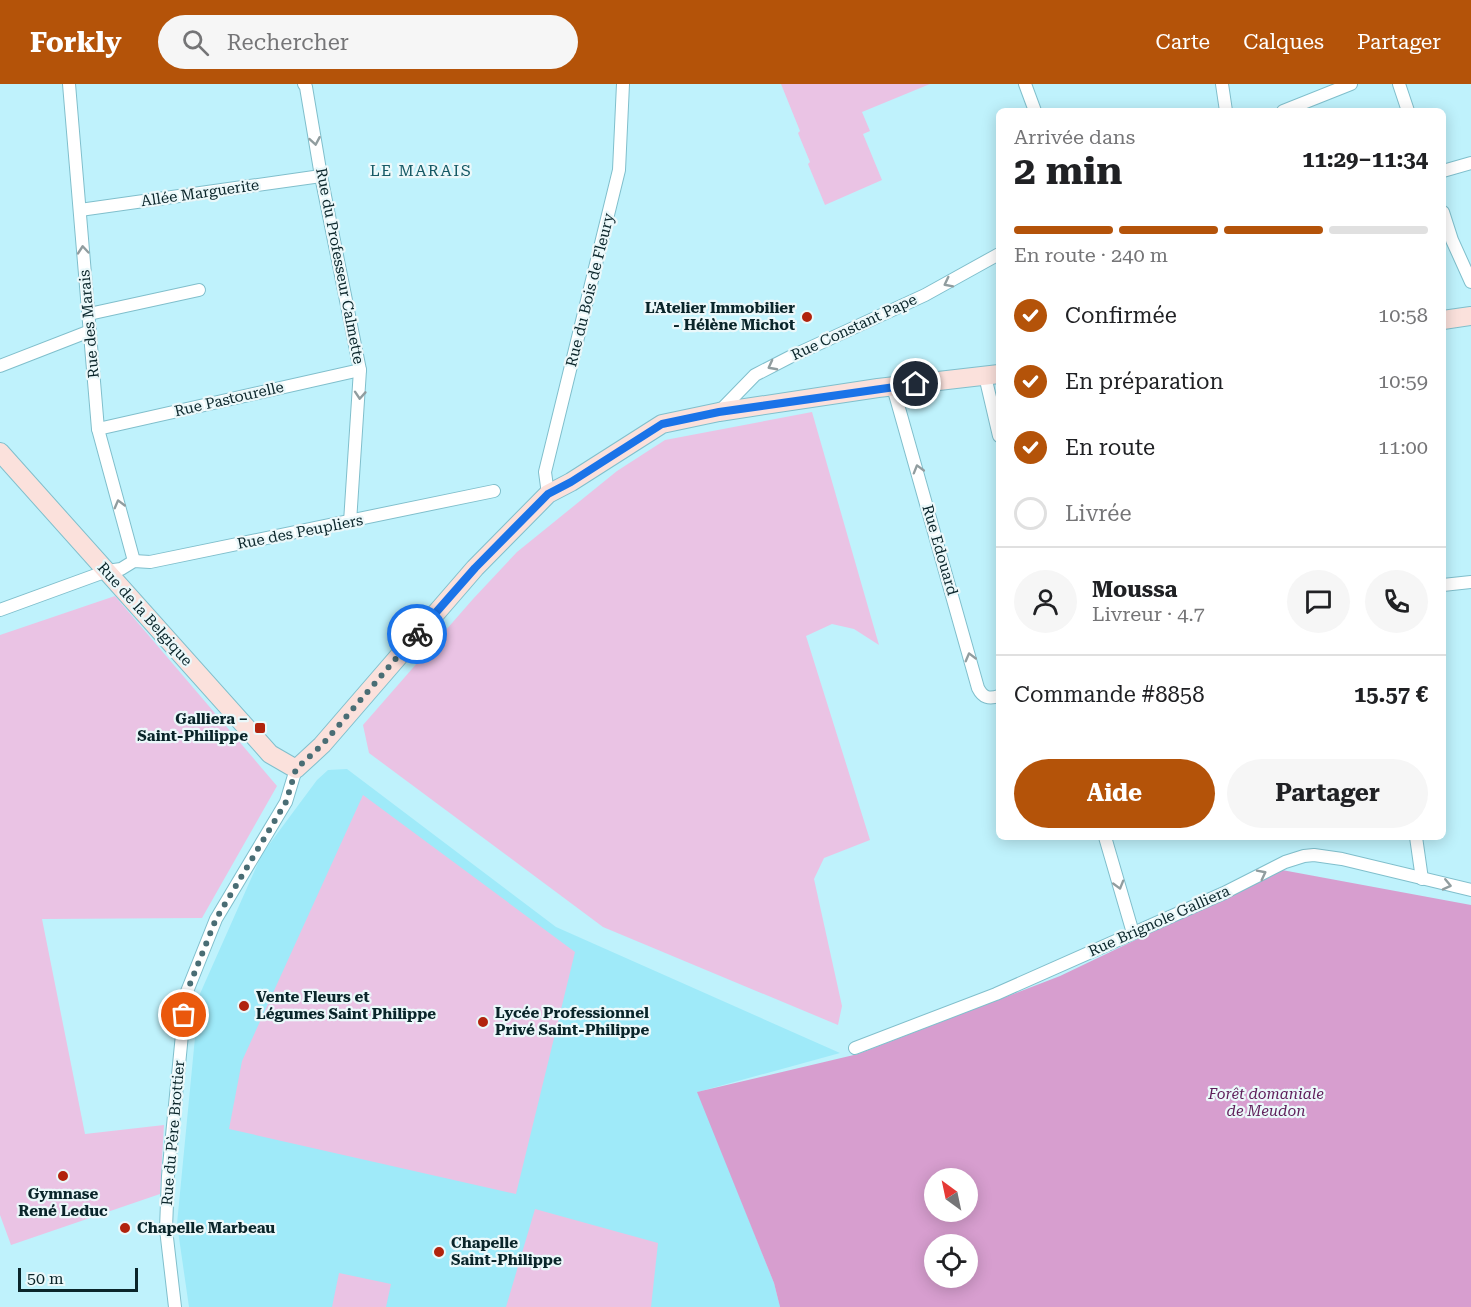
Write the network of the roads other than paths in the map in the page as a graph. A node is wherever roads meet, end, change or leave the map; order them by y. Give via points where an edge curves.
1 (69, 84) edge
2 (304, 84) edge
3 (623, 84) edge
4 (1025, 84) edge
5 (1222, 84) edge
6 (1351, 84) edge
7 (1399, 84) edge
8 (1034, 108) edge
9 (1226, 108) edge
10 (1291, 108) edge
11 (1407, 108) edge
12 (1471, 163) edge
13 (1446, 170) edge
14 (321, 176) junction
15 (80, 210) junction
16 (1446, 221) edge
17 (996, 256) edge
18 (1471, 282) edge
19 (199, 290) dead end
20 (88, 314) junction
21 (1471, 316) edge
22 (1446, 320) edge
23 (90, 331) junction
24 (0, 366) edge
25 (360, 370) junction
26 (992, 375) edge
27 (893, 387) junction
28 (996, 410) edge
29 (719, 412) junction
30 (98, 429) junction
31 (0, 452) edge
32 (494, 491) dead end
33 (548, 494) junction
34 (350, 522) junction
35 (134, 561) junction
36 (107, 571) junction
37 (1471, 582) edge
38 (1446, 585) edge
39 (0, 610) edge
40 (996, 696) edge
41 (296, 769) junction
42 (1106, 840) edge
43 (1416, 840) edge
44 (1422, 879) junction
45 (1471, 890) edge
46 (1133, 933) junction
47 (855, 1048) dead end
48 (175, 1307) edge

1 - 15 street, Rue des Marais
2 -> 14 street, Rue du Professeur Calmette
3 - 33 street, Rue du Bois de Fleury via 620,170 545,472
4 - 8 street
5 - 9 street
6 - 10 street
7 - 11 street
12 - 13 street
14 - 15 street, Allée Marguerite
14 - 25 street, Rue du Professeur Calmette
20 -> 15 street, Rue des Marais
16 - 18 street
17 -> 29 street, Rue Constant Pape via 925,295 754,375
19 - 20 street
20 - 23 street, Rue des Marais
21 - 22 street
23 - 24 street
23 - 30 street, Rue des Marais
25 - 30 street, Rue Pastourelle
25 -> 34 street, Rue du Professeur Calmette
26 - 27 street
26 - 28 street
27 - 29 street
40 -> 27 street, Rue Edouard via 987,698 978,688
29 - 33 street via 662,424
35 -> 30 street, Rue des Marais
31 - 36 street, Rue de la Belgique
32 - 34 street, Rue des Peupliers
33 - 41 street via 475,568 322,745
34 - 35 street, Rue des Peupliers via 150,562
35 - 36 street, Rue des Peupliers
36 - 39 street, Rue des Peupliers
36 - 41 street, Rue de la Belgique via 270,754
37 - 38 street
41 - 48 street, Rue du Père Brottier via 286,802 216,919 186,994 166,1229
42 -> 46 street
43 - 44 street
44 -> 45 street, Rue Brignole Galliera
46 -> 44 street, Rue Brignole Galliera via 1304,856 1342,859
46 - 47 street, Rue Brignole Galliera via 996,993

